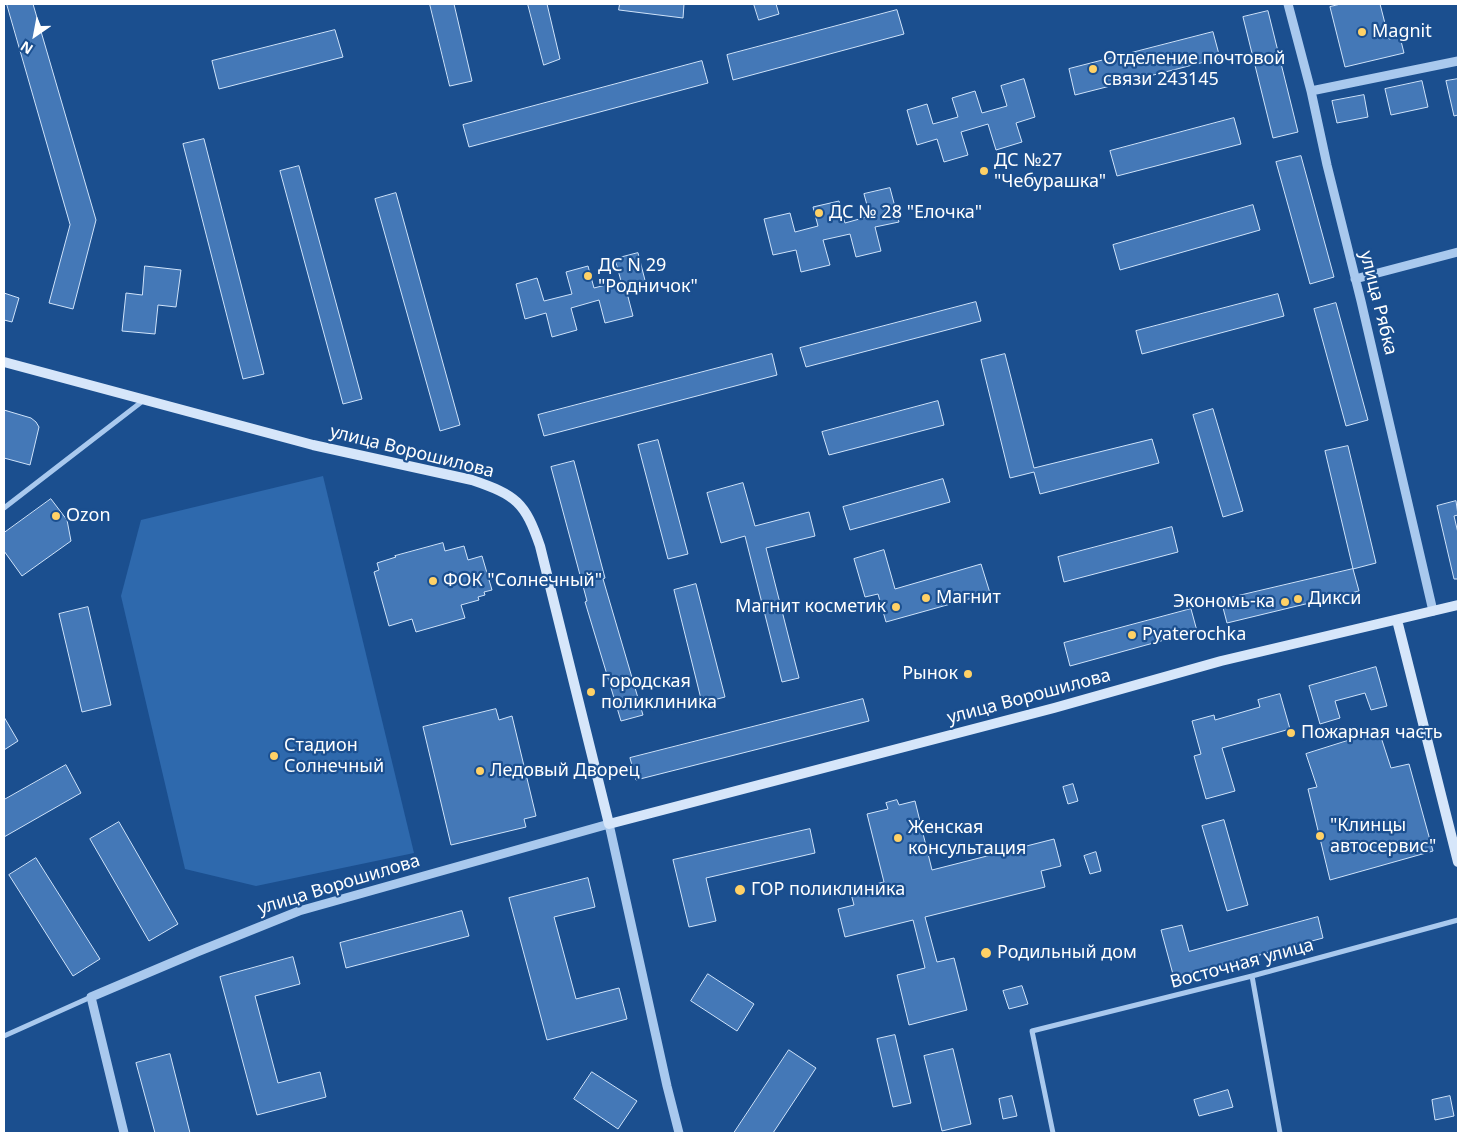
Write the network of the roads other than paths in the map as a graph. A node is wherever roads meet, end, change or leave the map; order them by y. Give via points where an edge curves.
1 (1288, 4) edge
2 (1458, 61) edge
3 (1311, 91) junction
4 (1458, 252) edge
5 (1355, 279) junction
6 (4, 362) edge
7 (144, 399) junction
8 (4, 508) edge
9 (1458, 605) edge
10 (1433, 612) junction
11 (1397, 620) junction
12 (609, 824) junction
13 (1458, 862) edge
14 (1458, 920) edge
15 (1252, 976) junction
16 (91, 997) junction
17 (4, 1036) edge
18 (124, 1133) edge
19 (679, 1133) edge
20 (1054, 1133) edge
21 (1280, 1133) edge

1 - 3 street, улица Рябка
2 - 3 street
3 - 5 street, улица Рябка
4 - 5 street
5 - 10 street, улица Рябка
6 - 7 main road, улица Ворошилова
7 - 8 street
7 - 12 main road, улица Ворошилова via 313,445 472,480 515,500 525,511 540,546
9 - 10 main road, улица Ворошилова
10 - 11 main road, улица Ворошилова
11 - 12 main road, улица Ворошилова via 1221,661
11 - 13 main road
12 - 16 street, улица Ворошилова via 299,911
12 - 19 street, улица Ворошилова
14 - 15 street, Восточная улица
15 - 20 street, Восточная улица via 1032,1032
15 - 21 street
16 - 17 street, улица Ворошилова
16 - 18 street

